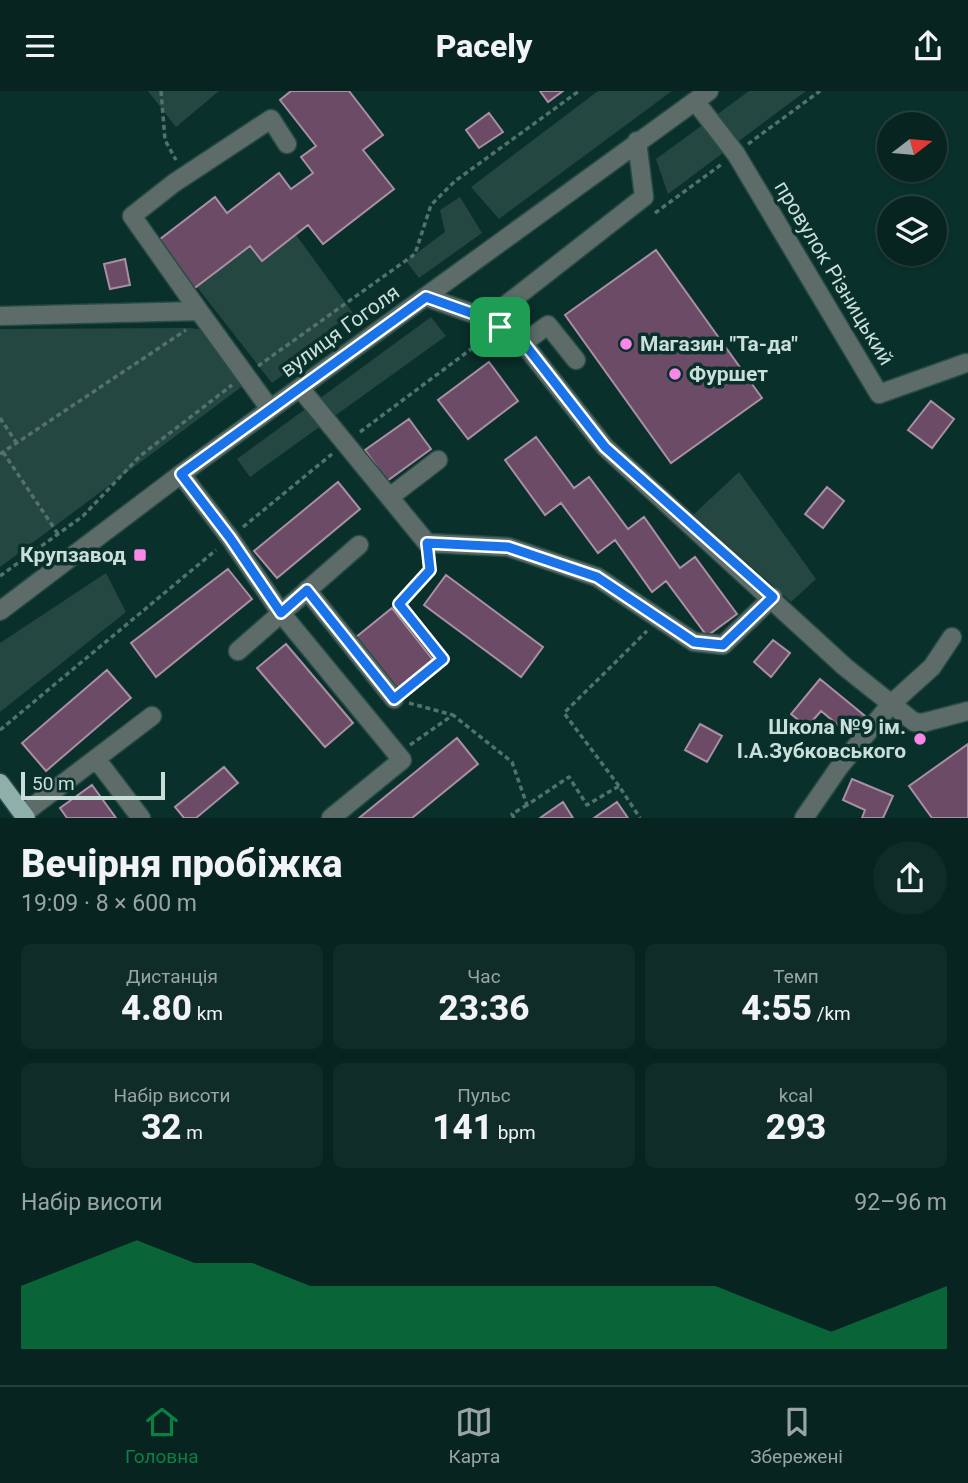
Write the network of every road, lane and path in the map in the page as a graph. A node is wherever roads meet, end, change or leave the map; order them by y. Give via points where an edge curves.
1 (160, 91) edge
2 (579, 91) edge
3 (820, 91) edge
4 (702, 96) edge
5 (637, 141) junction
6 (288, 144) dead end
7 (736, 154) junction
8 (455, 181) dead end
9 (174, 183) junction
10 (646, 220) dead end
11 (426, 297) junction
12 (199, 311) junction
13 (0, 316) edge
14 (494, 323) junction
15 (523, 342) junction
16 (576, 360) dead end
17 (966, 363) dead end
18 (300, 388) junction
19 (270, 409) junction
20 (0, 418) edge
21 (16, 442) junction
22 (344, 445) junction
23 (1, 453) edge
24 (438, 460) dead end
25 (181, 474) junction
26 (391, 496) junction
27 (58, 534) dead end
28 (230, 538) junction
29 (427, 543) junction
30 (359, 545) dead end
31 (307, 590) junction
32 (773, 597) junction
33 (0, 611) edge
34 (281, 613) junction
35 (647, 631) dead end
36 (952, 637) dead end
37 (238, 651) dead end
38 (394, 699) junction
39 (890, 705) junction
40 (968, 711) edge
41 (453, 715) junction
42 (152, 716) dead end
43 (0, 730) edge
44 (398, 753) junction
45 (97, 760) junction
46 (0, 783) edge
47 (619, 786) junction
48 (527, 805) junction
49 (25, 816) edge
50 (141, 818) edge
51 (331, 818) edge
52 (514, 818) edge
53 (640, 818) edge
54 (804, 818) edge

1 - 9 path via 165,140 177,161
2 - 8 path
3 - 7 path
4 - 5 street, вулиця Гоголя
4 - 7 street, провулок Різницький
5 - 11 street, вулиця Гоголя
5 - 14 street via 644,197
6 - 9 street via 271,119
7 - 10 path
7 - 17 street, провулок Різницький via 879,394
9 - 12 street via 132,216
11 - 14 street
11 - 18 street, вулиця Гоголя
12 - 13 street
12 - 19 street
12 - 21 path via 190,328
14 - 15 street
14 - 22 path
15 - 16 street via 548,325
15 - 32 street via 605,447
18 - 19 street, вулиця Гоголя
18 - 22 street
19 - 25 street, вулиця Гоголя
20 - 21 path
21 - 23 path
22 - 26 street
22 - 28 path
23 - 27 path
24 - 26 street
25 - 28 street
25 - 33 street, вулиця Гоголя
26 - 29 street
28 - 34 street
28 - 43 path
29 - 32 street via 508,547 597,577 694,642 723,645
29 - 38 path via 430,570 399,604 443,659
30 - 31 street
31 - 34 street
31 - 38 street
32 - 39 street
34 - 37 street
34 - 44 street
35 - 47 path via 564,713
36 - 39 street via 932,667
38 - 41 path
39 - 40 street via 922,723
39 - 54 street
41 - 44 path
41 - 48 path via 512,762
42 - 45 street
44 - 51 street via 402,760
45 - 49 street
45 - 50 street
46 - 49 main road
47 - 48 path via 586,805 569,777
47 - 53 path
48 - 52 path via 512,814

